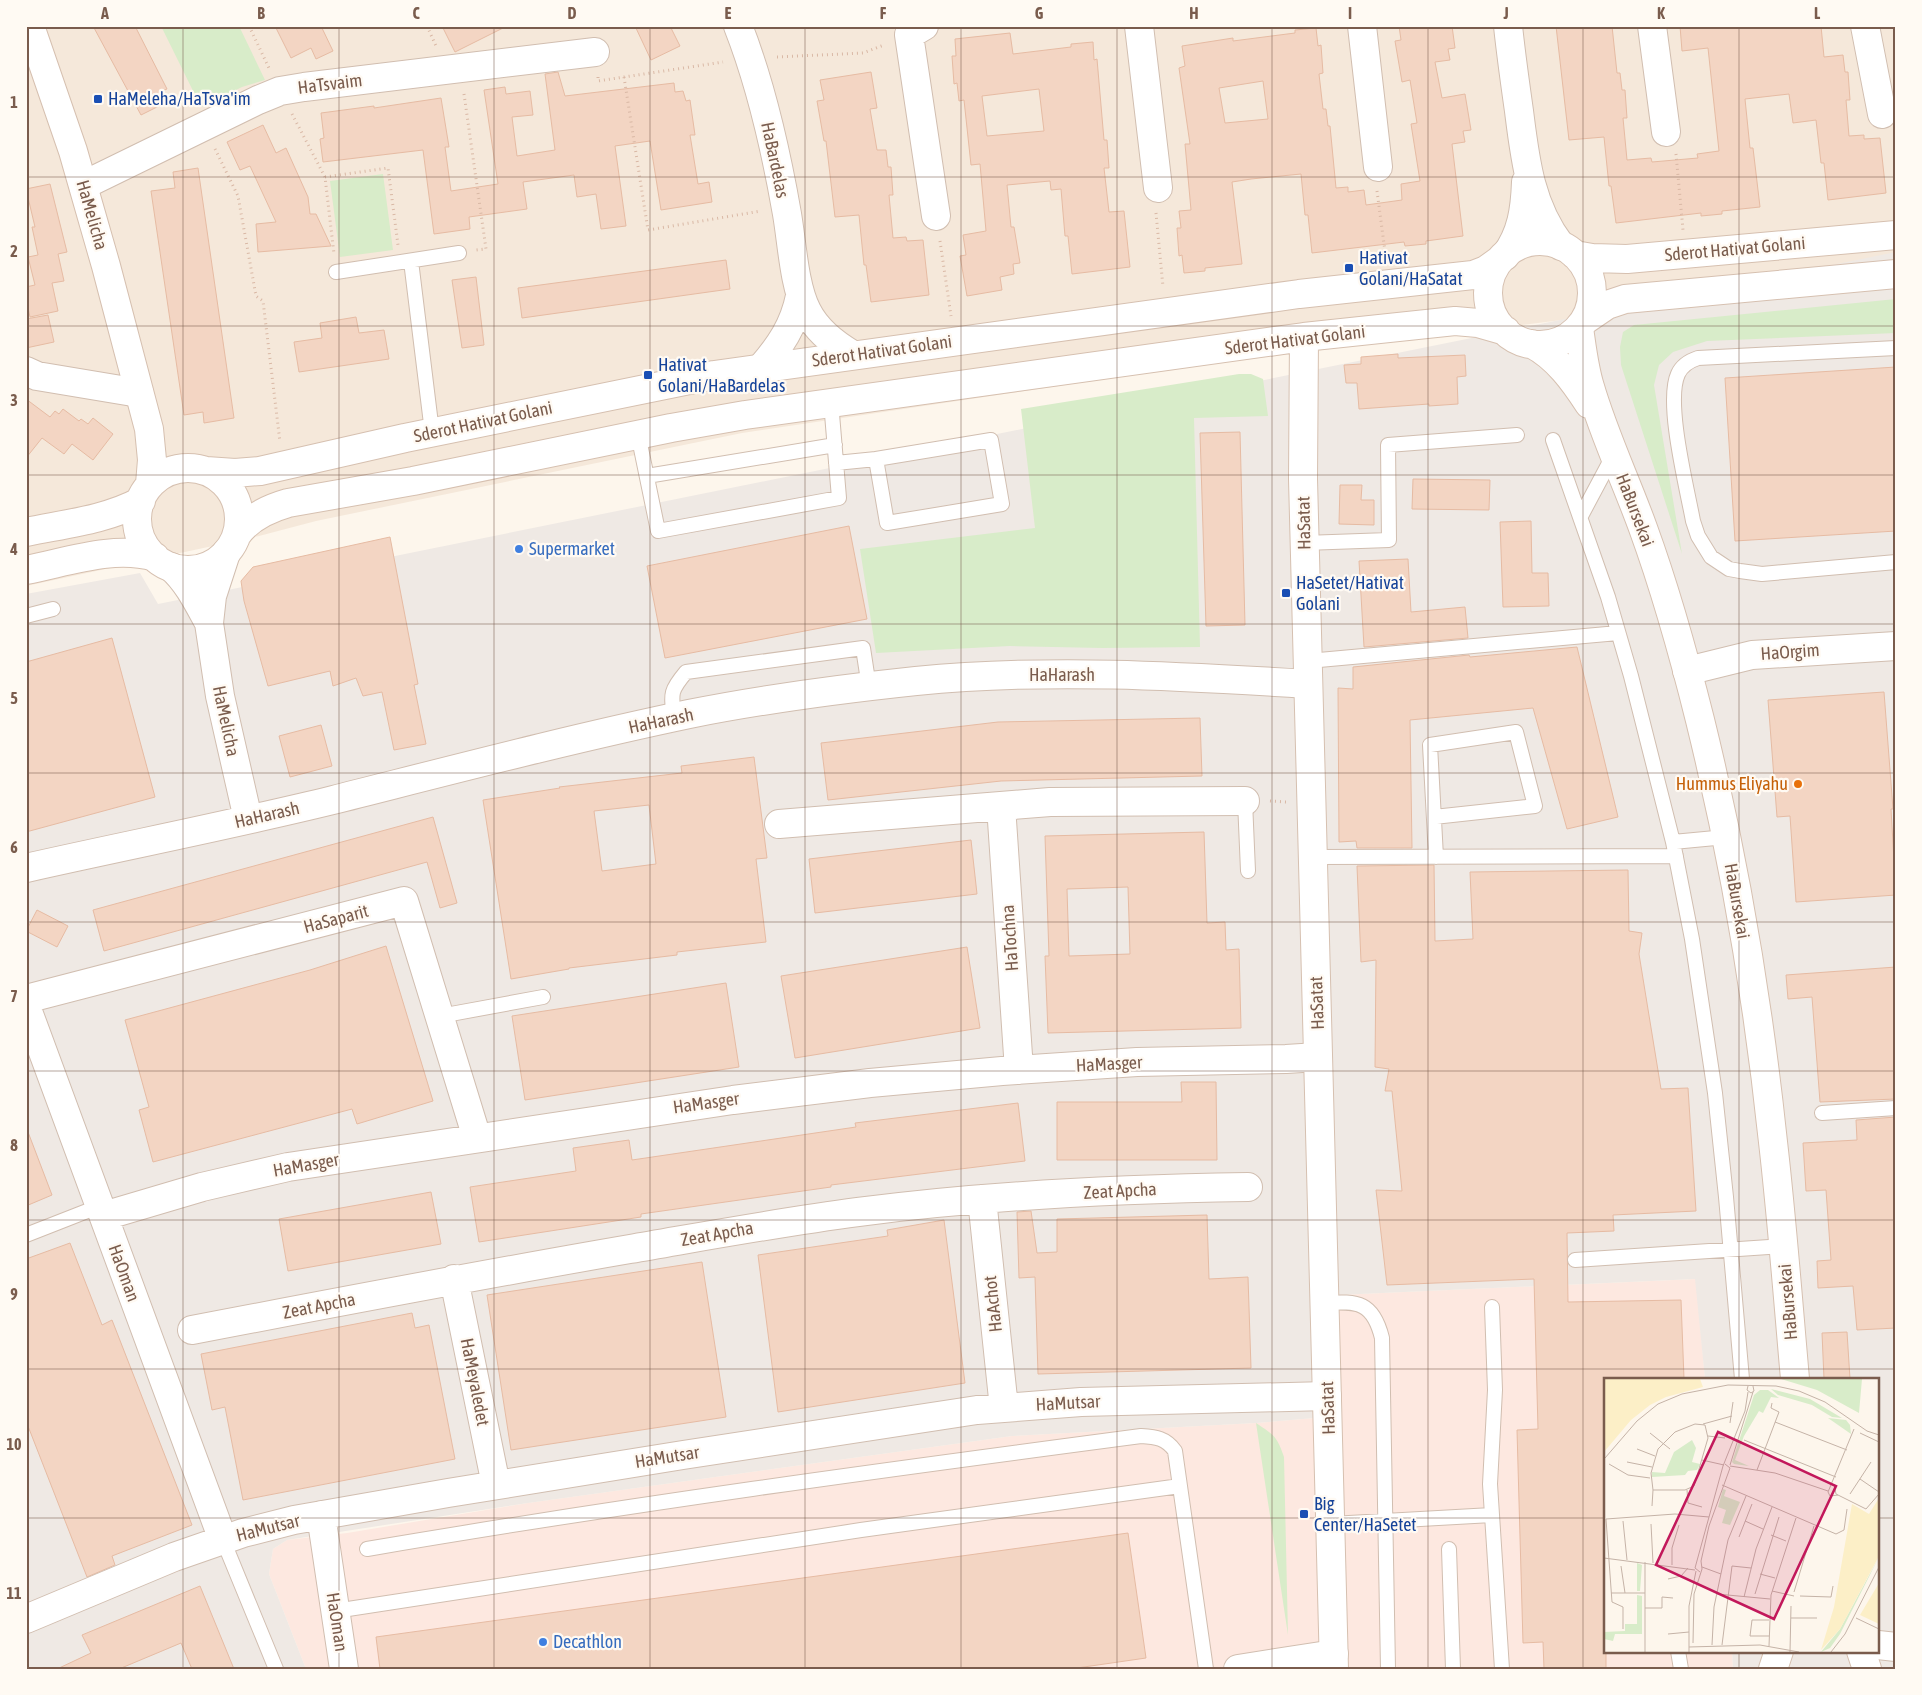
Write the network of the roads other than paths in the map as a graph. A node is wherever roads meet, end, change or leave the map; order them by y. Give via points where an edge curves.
1 (30, 26) edge
2 (738, 26) edge
3 (1139, 26) edge
4 (1362, 26) edge
5 (1508, 26) edge
6 (1652, 26) edge
7 (1865, 26) edge
8 (917, 30) edge
9 (595, 52) road end
10 (1882, 114) dead end
11 (1666, 132) road end
12 (1526, 165) junction
13 (1378, 168) road end
14 (84, 185) junction
15 (1158, 188) road end
16 (936, 216) road end
17 (1896, 235) edge
18 (1568, 250) junction
19 (459, 253) road end
20 (1503, 258) junction
21 (405, 261) junction
22 (336, 272) road end
23 (1896, 274) edge
24 (800, 296) junction
25 (1582, 324) junction
26 (1506, 332) junction
27 (1304, 338) junction
28 (1532, 344) junction
29 (1896, 348) edge
30 (853, 355) junction
31 (761, 368) junction
32 (26, 371) edge
33 (141, 400) junction
34 (831, 402) junction
35 (432, 432) junction
36 (638, 434) junction
37 (1517, 435) dead end
38 (1554, 440) dead end
39 (835, 444) junction
40 (1610, 446) junction
41 (876, 459) junction
42 (836, 463) junction
43 (201, 470) junction
44 (647, 476) junction
45 (145, 493) junction
46 (1581, 516) junction
47 (26, 532) edge
48 (1304, 543) junction
49 (231, 545) junction
50 (163, 562) junction
51 (1896, 562) edge
52 (26, 570) edge
53 (53, 608) dead end
54 (26, 616) edge
55 (209, 623) junction
56 (1618, 633) junction
57 (1896, 646) edge
58 (1687, 671) junction
59 (1308, 672) junction
60 (869, 687) junction
61 (674, 718) junction
62 (1245, 801) joint
63 (1001, 806) junction
64 (1434, 817) junction
65 (248, 819) junction
66 (779, 824) dead end
67 (1726, 837) junction
68 (1674, 849) junction
69 (1313, 857) junction
70 (1436, 857) junction
71 (26, 868) edge
72 (1248, 871) dead end
73 (543, 997) dead end
74 (26, 999) edge
75 (26, 1006) edge
76 (440, 1016) junction
77 (1318, 1057) junction
78 (1019, 1070) junction
79 (1896, 1108) edge
80 (1822, 1113) dead end
81 (477, 1138) junction
82 (1248, 1187) dead end
83 (982, 1200) junction
84 (102, 1211) junction
85 (26, 1235) edge
86 (1783, 1246) junction
87 (1730, 1250) junction
88 (1575, 1260) dead end
89 (454, 1279) junction
90 (1325, 1303) junction
91 (1492, 1306) dead end
92 (192, 1330) dead end
93 (1742, 1378) edge
94 (1795, 1378) edge
95 (1327, 1396) junction
96 (1004, 1408) junction
97 (496, 1485) junction
98 (1180, 1486) junction
99 (321, 1515) junction
100 (1492, 1515) junction
101 (1385, 1521) junction
102 (1331, 1524) junction
103 (223, 1540) junction
104 (367, 1549) dead end
105 (1448, 1549) dead end
106 (335, 1611) junction
107 (26, 1620) edge
108 (1880, 1645) edge
109 (1896, 1647) edge
110 (1678, 1652) edge
111 (1779, 1652) edge
112 (1862, 1652) edge
113 (1334, 1661) edge
114 (276, 1669) edge
115 (344, 1669) edge
116 (1206, 1669) edge
117 (1238, 1669) edge
118 (1388, 1669) edge
119 (1453, 1669) edge
120 (1502, 1669) edge
121 (1681, 1669) edge
122 (1773, 1669) edge
123 (1867, 1669) edge

1 - 14 street, HaMelicha
2 - 24 street, HaBardelas via 769,126
3 - 15 street
4 - 13 street
5 - 12 street
6 - 11 street
7 - 10 street
8 - 16 street
9 - 14 street, HaTsvaim via 280,91
12 - 18 street via 1543,216
12 - 20 street via 1521,225 1513,245
14 - 33 street, HaMelicha
17 - 18 street, Sderot Hativat Golani via 1610,259
18 - 20 street via 1548,242 1528,243 1518,246
18 - 25 street via 1587,271 1592,291 1592,301
19 - 21 lane
20 - 26 street via 1492,275 1488,295 1493,315
20 - 30 street, Sderot Hativat Golani via 1486,270 1473,274 1299,294
21 - 22 lane
21 - 35 lane
23 - 25 street via 1624,299 1607,305
24 - 30 street, HaBardelas via 807,312 823,333
24 - 31 street, HaBardelas via 790,328
25 - 28 street via 1557,342
25 - 40 street, HaBursekai via 1590,386
26 - 27 street, Sderot Hativat Golani via 1478,322 1455,321
26 - 28 street
27 - 34 street, Sderot Hativat Golani
27 - 48 street, HaSatat
28 - 40 street, HaBursekai via 1546,352 1576,385
29 - 51 lane via 1698,358 1681,368 1674,394 1674,416 1694,521 1698,536 1711,557 1729,569 1762,574
30 - 31 street, Sderot Hativat Golani
31 - 35 street, Sderot Hativat Golani via 653,386
32 - 33 street
33 - 43 street, HaMelicha via 152,426 162,439 174,452
33 - 45 street, HaMelicha via 149,428 151,452 152,476
34 - 36 street, Sderot Hativat Golani
34 - 39 lane
35 - 43 street, Sderot Hativat Golani via 260,471
36 - 44 lane
36 - 49 street, Sderot Hativat Golani via 413,481 288,503 254,518 242,528
37 - 48 lane via 1388,445 1389,540
38 - 46 lane
39 - 42 lane
39 - 44 lane
40 - 46 lane
40 - 58 street, HaBursekai via 1643,529
41 - 41 lane via 887,523 1002,504 991,440
41 - 42 lane
42 - 44 lane via 839,498 658,532
43 - 45 street via 186,468 167,472
43 - 49 street via 222,481 235,498 240,517
45 - 47 street via 124,510
45 - 50 street via 138,511 139,531 148,549
46 - 56 lane
48 - 59 street, HaSatat
49 - 50 street via 210,565 200,569 190,570
49 - 55 street, HaMelicha via 212,596
50 - 52 street via 138,552 109,553
50 - 55 street, HaMelicha via 181,576
53 - 54 lane
55 - 65 street, HaMelicha via 220,696
56 - 59 lane
56 - 68 lane
57 - 58 street, HaOrgim via 1752,655
58 - 67 street, HaBursekai
59 - 60 street, HaHarash via 1039,674
59 - 69 street, HaSatat
60 - 61 street, HaHarash via 804,694
60 - 61 lane via 863,648 686,672 671,696
61 - 65 street, HaHarash
62 - 63 street via 1050,802
62 - 72 lane
63 - 66 street
63 - 78 street, HaTochna
64 - 64 lane via 1535,806 1516,732 1430,745
64 - 70 lane
65 - 71 street, HaHarash
67 - 68 lane
67 - 86 street, HaBursekai via 1762,1053
68 - 70 lane
68 - 87 lane via 1708,1041
69 - 70 lane
69 - 77 street, HaSatat
73 - 76 lane
74 - 76 street, HaSaparit via 404,901
75 - 84 street, HaOman
76 - 81 street, HaSaparit
77 - 78 street, HaMasger via 1145,1062
77 - 90 street, HaSatat
78 - 81 street, HaMasger via 802,1091
79 - 80 lane
81 - 84 street, HaMasger via 318,1162
82 - 83 street, Zeat Apcha
83 - 89 street, Zeat Apcha via 793,1221
83 - 96 street, HaAchot
84 - 85 lane
84 - 103 street, HaOman
86 - 87 lane
86 - 94 street, HaBursekai
87 - 88 lane
87 - 93 lane
89 - 92 street, Zeat Apcha
89 - 97 street, HaMeyaledet
90 - 95 street, HaSatat
90 - 101 lane via 1352,1301 1369,1310 1382,1338
91 - 100 lane via 1495,1390 1490,1484
95 - 96 street, HaMutsar via 1081,1402
95 - 102 street, HaSatat
96 - 97 street, HaMutsar
97 - 99 street, HaMutsar
98 - 104 lane via 1175,1451 1170,1444 1161,1438 1141,1436 752,1488
98 - 106 lane via 775,1542
98 - 116 lane
99 - 103 street, HaMutsar
99 - 106 street, HaOman
100 - 101 lane
100 - 120 lane
101 - 102 lane
101 - 118 lane
102 - 113 street, HaSatat
103 - 107 street, HaMutsar via 157,1564
103 - 114 lane
105 - 119 lane
106 - 115 street, HaOman
108 - 109 street
110 - 121 lane
111 - 122 street
112 - 123 street
113 - 117 street

